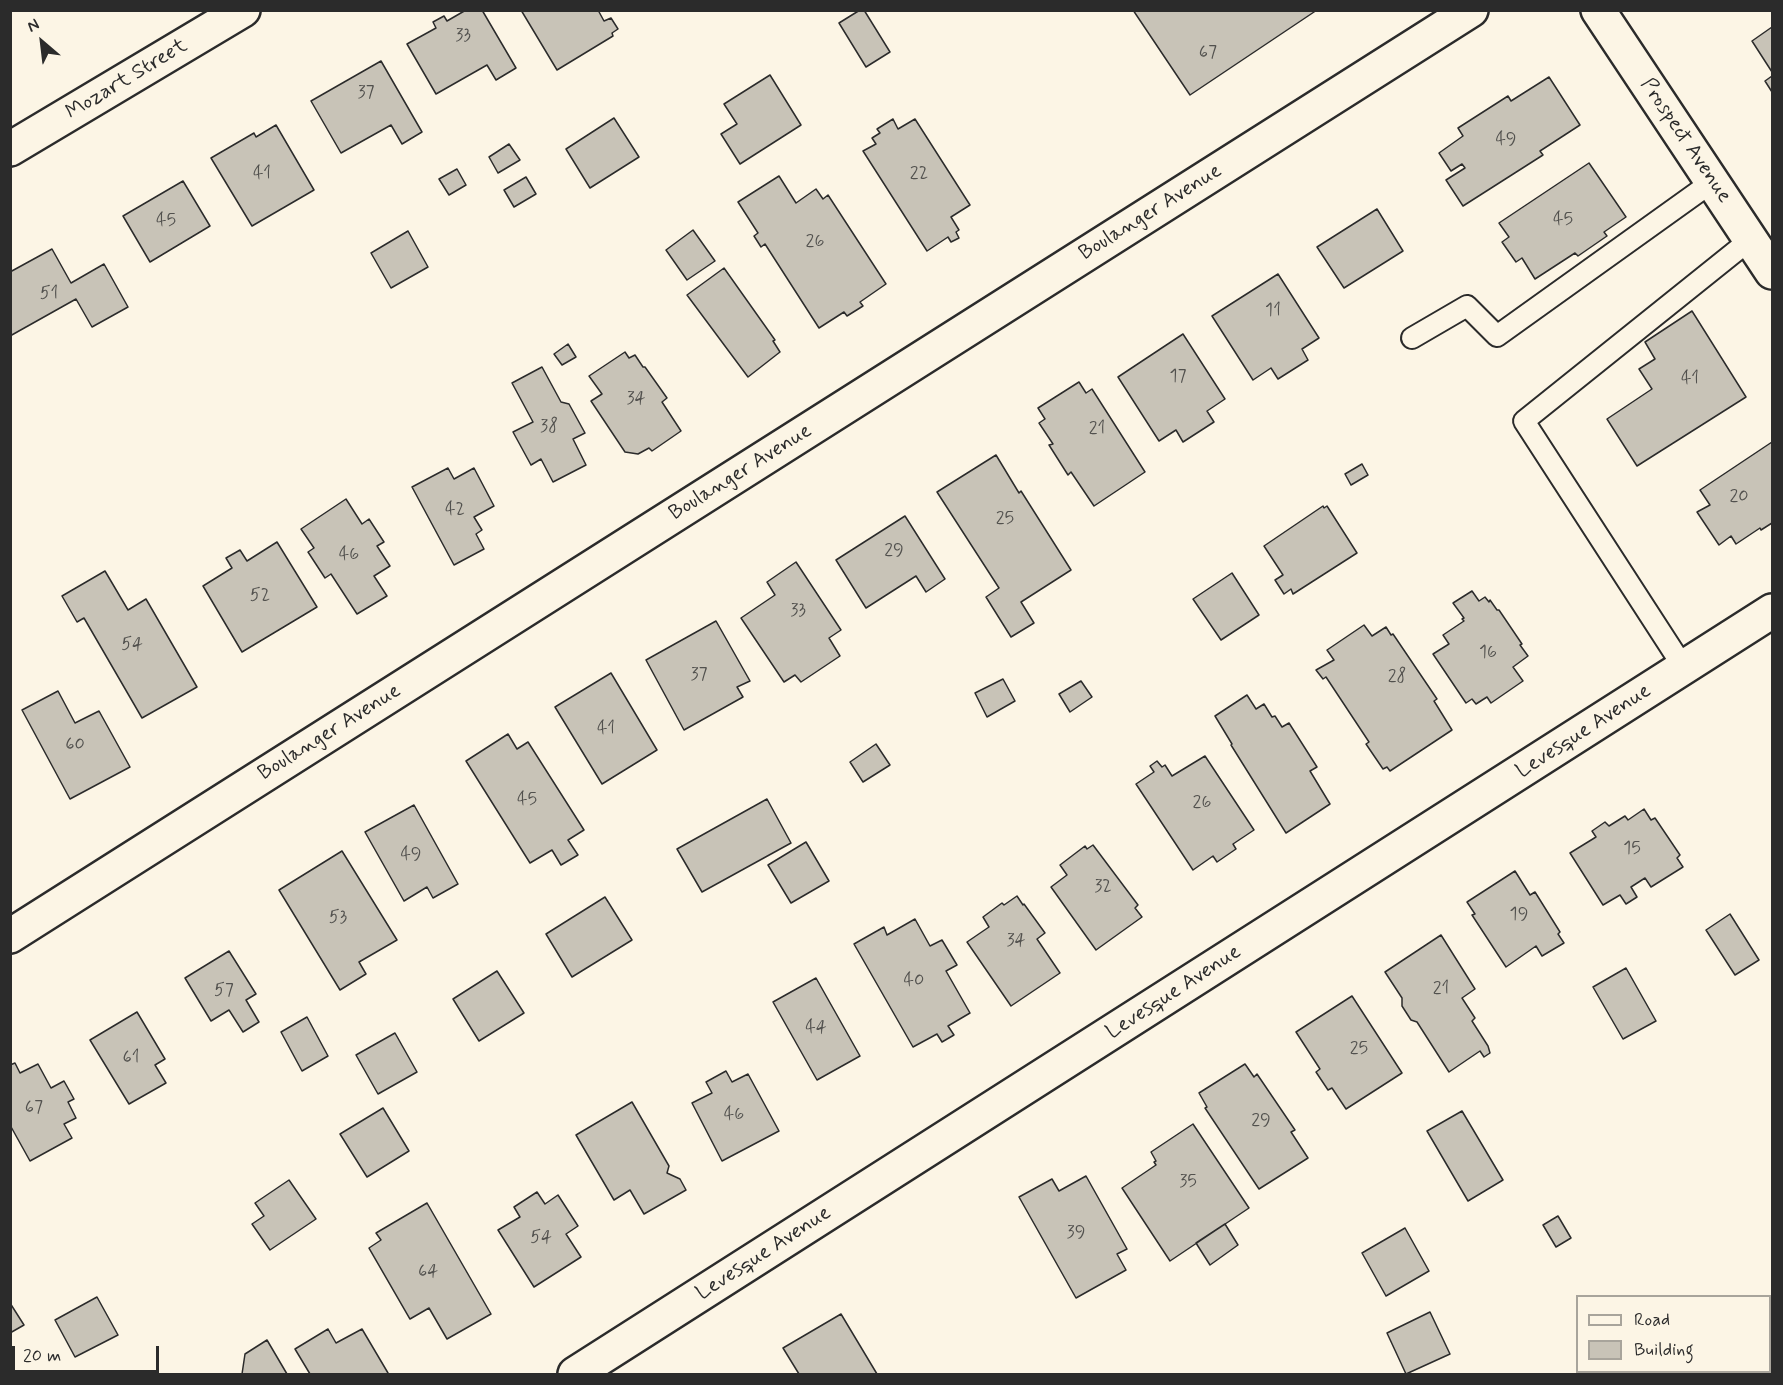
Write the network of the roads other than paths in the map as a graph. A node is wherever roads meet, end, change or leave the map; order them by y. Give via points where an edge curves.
1 (243, 10) edge
2 (1471, 10) edge
3 (1598, 10) edge
4 (10, 149) edge
5 (1712, 182) junction
6 (1750, 239) junction
7 (1773, 272) edge
8 (1412, 338) dead end
9 (1773, 611) edge
10 (1684, 668) junction
11 (10, 936) edge
12 (576, 1374) edge

1 - 4 street, Mozart Street
2 - 11 street, Boulanger Avenue
3 - 5 street, Prospect Avenue
5 - 6 street, Prospect Avenue
5 - 8 lane via 1497,336 1467,306
6 - 7 street, Prospect Avenue
6 - 10 lane via 1524,421
9 - 10 street, Levesque Avenue
10 - 12 street, Levesque Avenue

